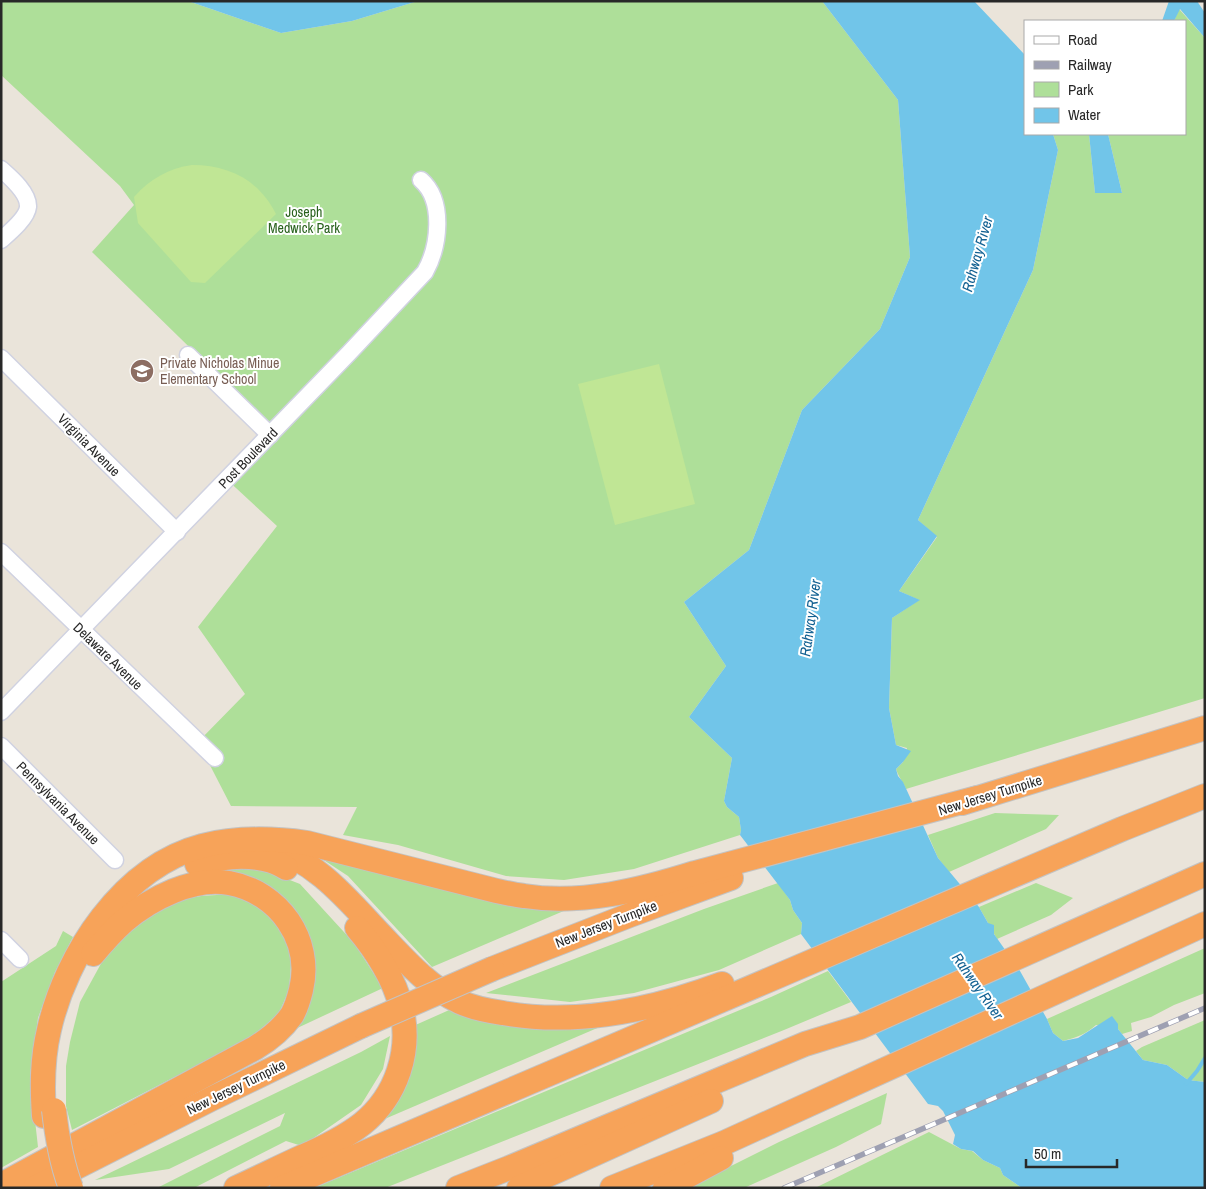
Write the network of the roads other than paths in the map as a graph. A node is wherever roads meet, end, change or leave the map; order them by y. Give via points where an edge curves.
1 (1, 169) edge
2 (421, 180) dead end
3 (1, 240) edge
4 (188, 355) dead end
5 (1, 358) edge
6 (270, 435) junction
7 (177, 532) junction
8 (1, 552) edge
9 (81, 630) junction
10 (1, 712) edge
11 (1205, 728) edge
12 (1, 746) edge
13 (214, 758) dead end
14 (1205, 796) edge
15 (229, 841) junction
16 (115, 860) dead end
17 (1205, 874) edge
18 (700, 880) junction
19 (1205, 924) edge
20 (1, 940) edge
21 (90, 957) junction
22 (20, 958) dead end
23 (761, 976) junction
24 (809, 1049) junction
25 (49, 1113) junction
26 (729, 1147) junction
27 (1, 1185) edge
28 (34, 1188) edge
29 (60, 1188) edge
30 (71, 1188) edge
31 (236, 1188) edge
32 (282, 1188) edge
33 (458, 1188) edge
34 (519, 1188) edge
35 (612, 1188) edge
36 (665, 1188) edge

1 - 3 street via 26,197 28,207 21,220
2 - 6 street, Post Boulevard via 432,192 436,216 435,247 425,272
4 - 6 street
5 - 7 street, Virginia Avenue
6 - 7 street, Post Boulevard
7 - 9 street, Post Boulevard
8 - 9 street, Delaware Avenue
9 - 10 street, Post Boulevard
9 - 13 street, Delaware Avenue
11 - 18 highway, New Jersey Turnpike
12 - 16 street, Pennsylvania Avenue
14 - 23 highway
15 - 18 highway via 281,839 307,843 525,896 580,898 663,883
15 - 23 highway via 275,849 318,872 428,982 461,1002 488,1011 541,1018 618,1013
15 - 25 highway via 200,847 152,869 113,904 80,950 56,1003 49,1030 42,1086
17 - 24 highway
18 - 28 highway, New Jersey Turnpike, bridge via 360,1026
19 - 26 highway via 768,1122
20 - 22 street
21 - 25 highway via 68,1007
21 - 27 highway via 109,935 146,905 185,887 227,882 248,888 280,910 299,941 304,978 293,1013 271,1038
21 - 31 highway via 122,913 158,882 206,861 248,858 272,861 312,882 347,916 380,960 401,1006 405,1030 404,1054 389,1094 364,1123 346,1136
23 - 32 highway
24 - 33 highway
24 - 34 highway
25 - 29 highway via 48,1146
25 - 30 highway, bridge
26 - 35 highway
26 - 36 highway

